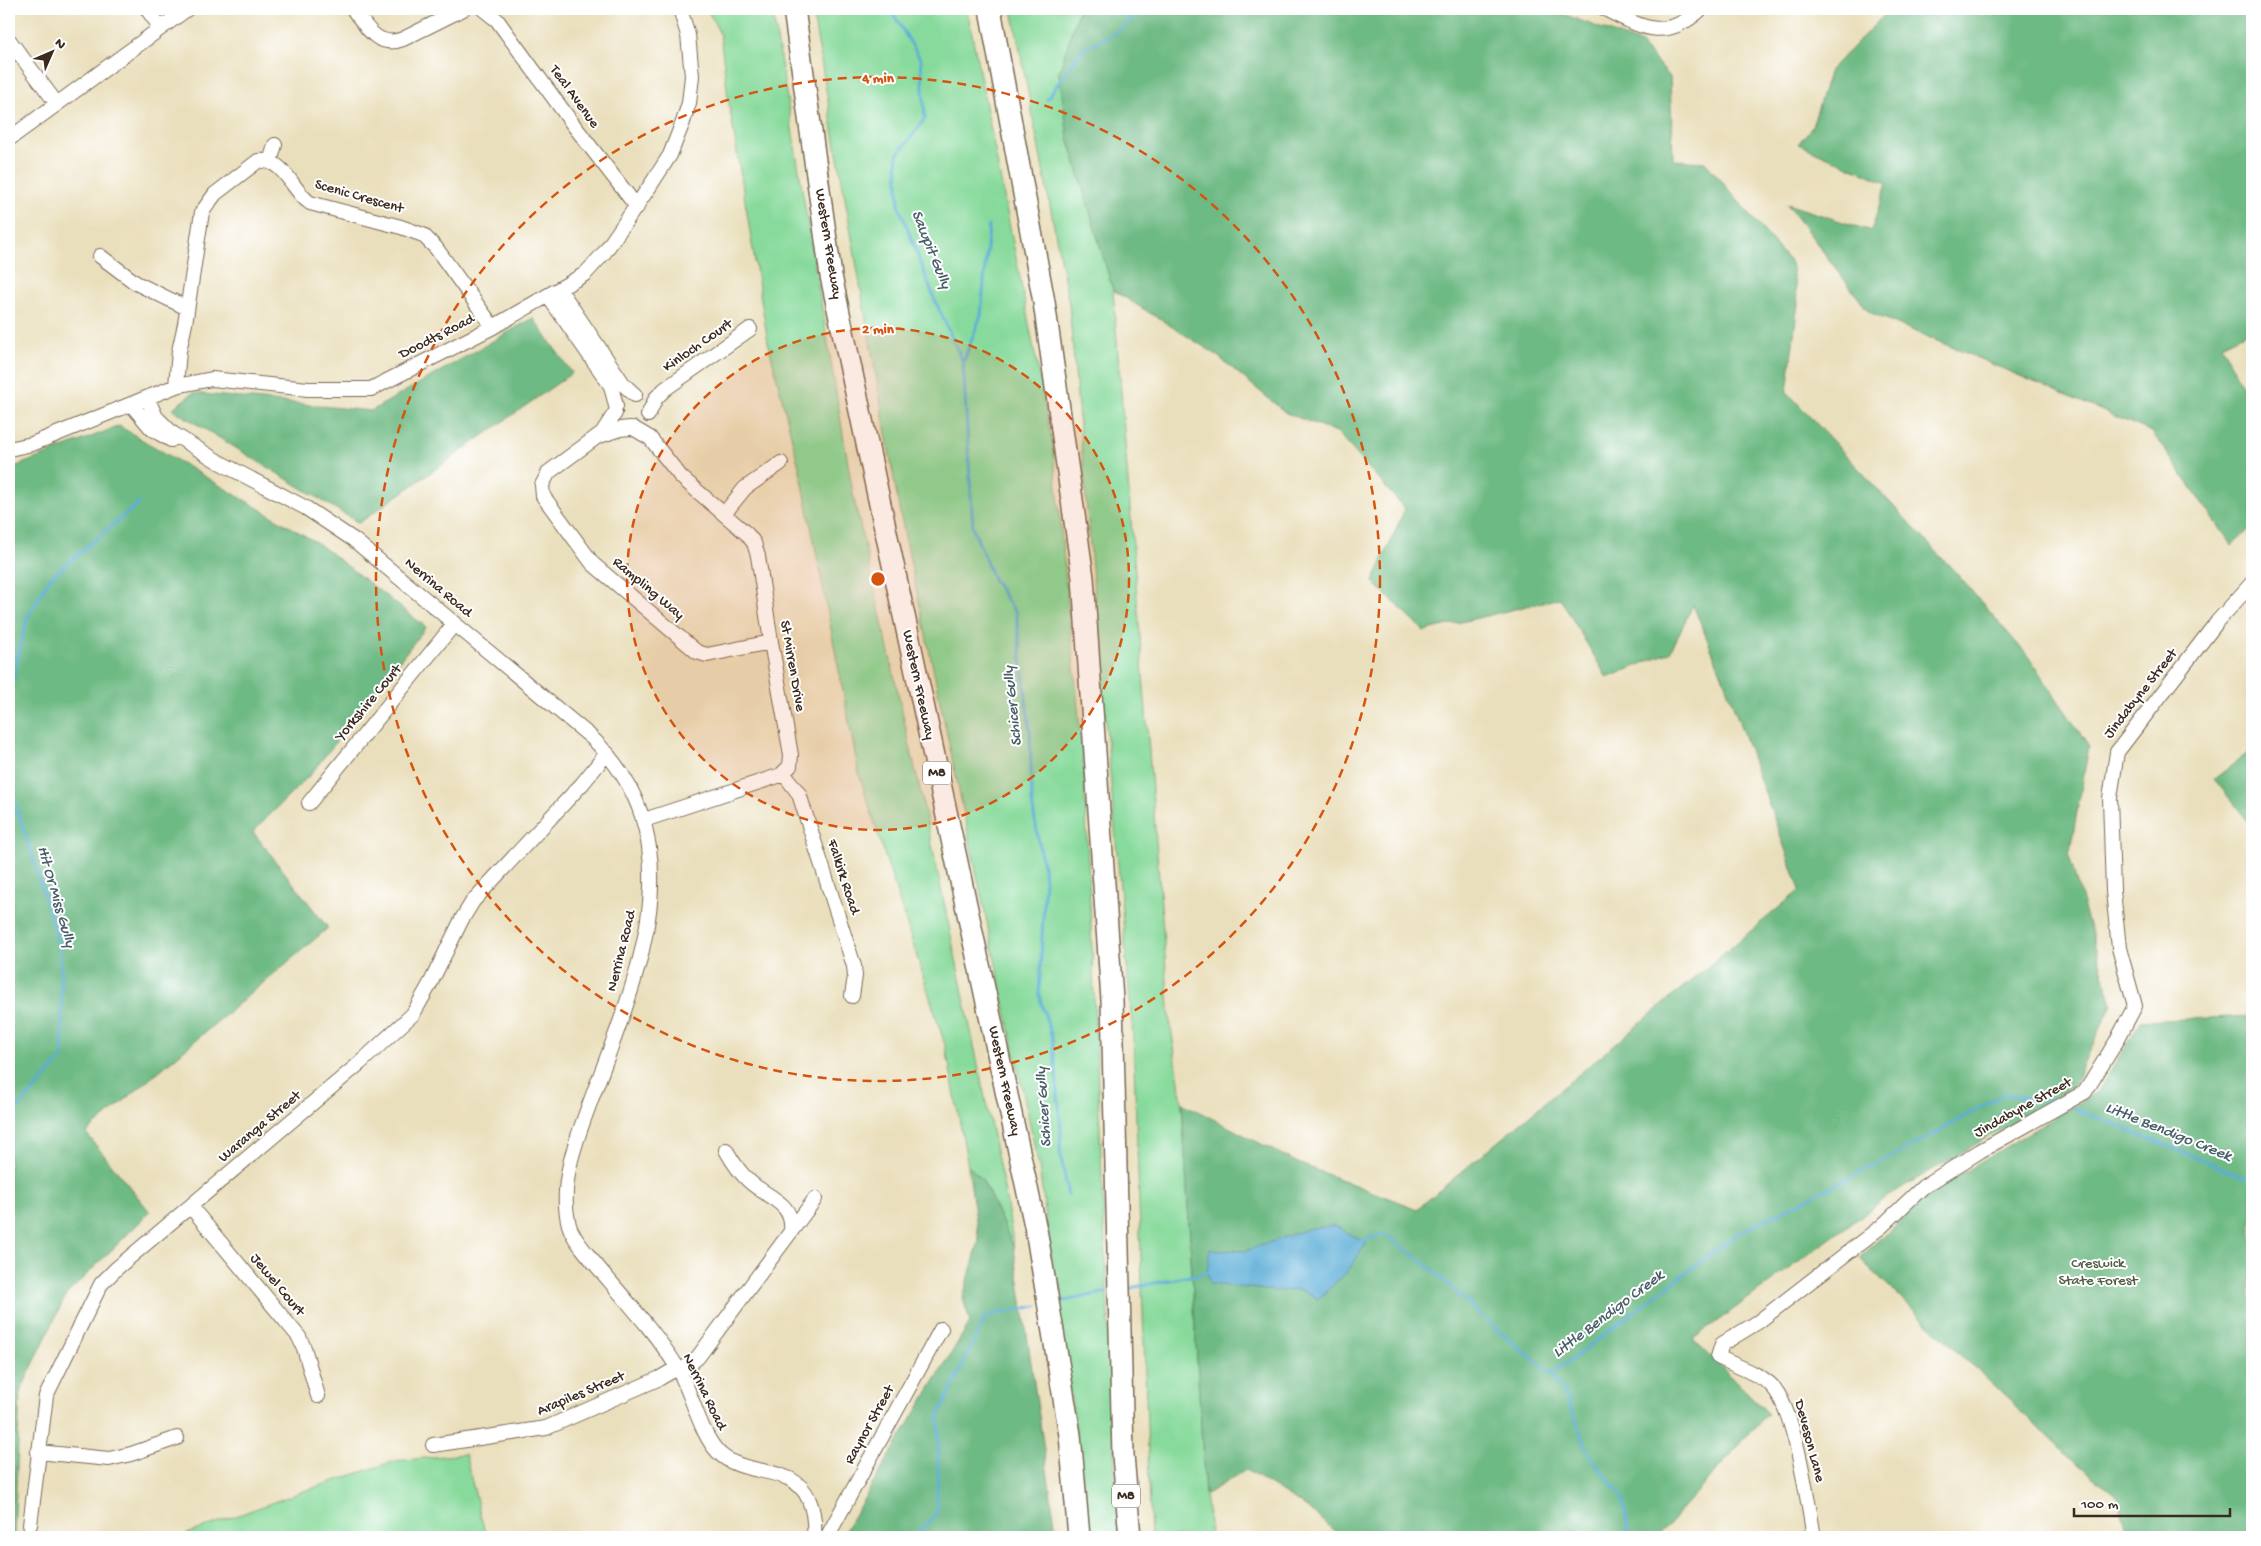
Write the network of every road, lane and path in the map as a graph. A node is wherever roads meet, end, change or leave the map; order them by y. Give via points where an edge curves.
1 (147, 9) edge
2 (187, 9) edge
3 (353, 9) edge
4 (463, 9) edge
5 (483, 9) edge
6 (680, 9) edge
7 (794, 9) edge
8 (990, 9) edge
9 (1605, 9) edge
10 (1701, 9) edge
11 (161, 28) junction
12 (9, 40) edge
13 (57, 104) junction
14 (9, 140) edge
15 (275, 144) dead end
16 (270, 162) junction
17 (637, 207) junction
18 (100, 256) dead end
19 (554, 293) junction
20 (187, 308) junction
21 (493, 328) junction
22 (750, 329) dead end
23 (176, 386) junction
24 (665, 389) junction
25 (637, 396) junction
26 (147, 398) junction
27 (131, 404) junction
28 (615, 409) junction
29 (647, 416) junction
30 (631, 428) junction
31 (595, 439) junction
32 (9, 449) edge
33 (662, 455) junction
34 (219, 462) junction
35 (781, 463) dead end
36 (724, 514) junction
37 (2252, 583) edge
38 (455, 624) junction
39 (771, 642) junction
40 (609, 756) junction
41 (784, 774) junction
42 (309, 803) dead end
43 (644, 820) junction
44 (852, 996) dead end
45 (726, 1150) dead end
46 (816, 1199) dead end
47 (191, 1207) junction
48 (791, 1231) junction
49 (941, 1329) dead end
50 (1718, 1357) joint
51 (679, 1370) junction
52 (318, 1396) dead end
53 (176, 1438) dead end
54 (433, 1445) dead end
55 (38, 1452) junction
56 (30, 1525) dead end
57 (814, 1537) edge
58 (827, 1537) edge
59 (1079, 1537) edge
60 (1130, 1537) edge
61 (1814, 1537) edge

1 - 11 street
2 - 11 street
3 - 4 street via 374,36 389,42 403,39
5 - 17 street, Teal Avenue via 497,20
6 - 17 street, Doodts Road via 690,48 692,76 689,103 670,155
7 - 59 highway, Western Freeway / M8 via 831,276 1037,1235 1070,1435
8 - 60 highway, M8 via 1044,302 1084,578 1112,1000 1123,1455
9 - 10 street via 1644,27 1659,30 1679,25
11 - 13 street
12 - 13 street
13 - 14 street
15 - 16 street
16 - 20 street via 252,164 205,205
16 - 21 street, Scenic Crescent via 281,169 310,203 410,226 423,235 436,248
17 - 19 street, Doodts Road via 594,265
18 - 20 street via 136,283
19 - 21 street, Doodts Road
19 - 25 street via 624,385
19 - 28 street via 609,382
20 - 23 street
21 - 23 street, Doodts Road via 371,389 308,389 212,379
22 - 24 street, Kinloch Court
23 - 26 street, Doodts Road
24 - 25 street, Kinloch Court
24 - 29 street, Kinloch Court
25 - 28 street via 622,398
25 - 29 street via 646,404
26 - 27 street, Doodts Road
26 - 34 street, Nerrina Road via 164,426
27 - 32 street, Doodts Road via 32,444
27 - 34 street, Nerrina Road via 160,434
28 - 30 street via 621,424
28 - 31 street via 605,430
29 - 30 street via 642,424
29 - 33 street, St Mirren Drive
30 - 31 street
30 - 33 street, St Mirren Drive via 650,438
31 - 39 street, Rampling Way via 551,469 542,485 546,501 594,564 697,652 707,655
33 - 36 street, St Mirren Drive via 681,477
34 - 38 street, Nerrina Road via 330,523
35 - 36 street via 745,488
36 - 39 street, St Mirren Drive via 747,534 756,547
37 - 50 street, Jindabyne Street via 2217,622 2117,752 2110,798 2113,891 2119,948 2135,1006 2085,1092 1923,1187 1882,1226 1758,1322 1722,1344
38 - 40 street, Nerrina Road via 591,737
38 - 42 street, Yorkshire Court
39 - 41 street, St Mirren Drive via 791,755 790,766
40 - 43 street, Nerrina Road via 632,789
40 - 47 street, Waranga Street via 473,901 412,1014 360,1063
41 - 43 street
41 - 44 street, Falkirk Road via 799,794 848,948 855,972
43 - 51 street, Nerrina Road via 652,874 645,934 633,982 574,1147 567,1206 569,1224 578,1242
45 - 48 street via 750,1183 787,1210 792,1217
46 - 48 street, Arapiles Street
47 - 52 street, Jewel Court via 299,1337
47 - 55 street, Waranga Street via 101,1284 47,1391
48 - 51 street, Arapiles Street via 698,1357
49 - 58 street, Raynor Street
50 - 61 street, Deveson Lane via 1772,1385 1781,1397 1798,1454
51 - 54 street, Arapiles Street via 546,1428
51 - 57 street, Nerrina Road via 708,1436 721,1455 743,1466 788,1478 802,1487 812,1507
53 - 55 street via 109,1459
55 - 56 street, Waranga Street

